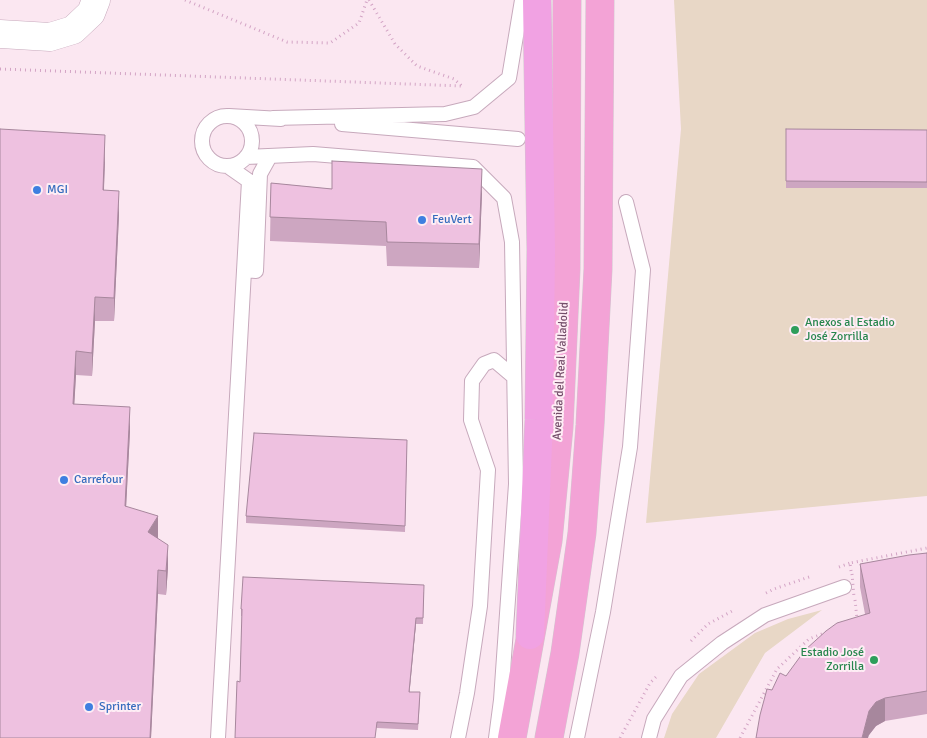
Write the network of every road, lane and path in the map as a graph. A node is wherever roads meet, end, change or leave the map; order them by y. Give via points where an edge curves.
1 (96, 0) edge
2 (185, 0) edge
3 (368, 0) edge
4 (522, 0) edge
5 (537, 0) edge
6 (566, 0) edge
7 (600, 0) edge
8 (0, 34) edge
9 (0, 68) edge
10 (462, 86) junction
11 (480, 102) junction
12 (229, 116) junction
13 (273, 118) junction
14 (518, 139) dead end
15 (270, 156) junction
16 (246, 158) junction
17 (229, 167) junction
18 (626, 202) dead end
19 (250, 270) junction
20 (514, 377) junction
21 (927, 548) edge
22 (844, 587) dead end
23 (849, 624) edge
24 (833, 630) edge
25 (530, 635) junction
26 (218, 738) edge
27 (458, 738) edge
28 (496, 738) edge
29 (512, 738) edge
30 (549, 738) edge
31 (577, 738) edge
32 (649, 738) edge
33 (740, 738) edge

1 - 8 street via 91,13 73,30 50,37
2 - 3 path via 287,42 330,43 359,23
3 - 10 path via 395,44 417,66 454,79
4 - 11 lane via 509,78
5 - 25 highway via 541,250
6 - 25 highway, Avenida del Real Valladolid via 566,269 558,427 548,540
7 - 30 highway via 598,269 590,425 582,533
9 - 10 path
10 - 11 path
11 - 13 lane via 474,107 445,114
12 - 13 lane
12 - 16 lane via 243,122 251,135 252,143
12 - 17 lane via 209,123 202,133 201,142 213,163
13 - 14 lane
15 - 16 lane
15 - 19 lane via 260,174
15 - 20 lane via 313,154 473,167 504,198 512,242
16 - 17 lane
17 - 19 lane via 249,182
18 - 31 lane via 643,270 630,447 603,612
19 - 26 lane
20 - 27 lane via 494,360 484,364 472,381 471,420 488,470 480,606
20 - 28 lane via 516,484
21 - 23 path, bridge via 850,563 857,621
22 - 32 lane via 765,615 722,643 681,676 654,719
24 - 33 path via 809,639 777,669
25 - 29 highway, Avenida del Real Valladolid

